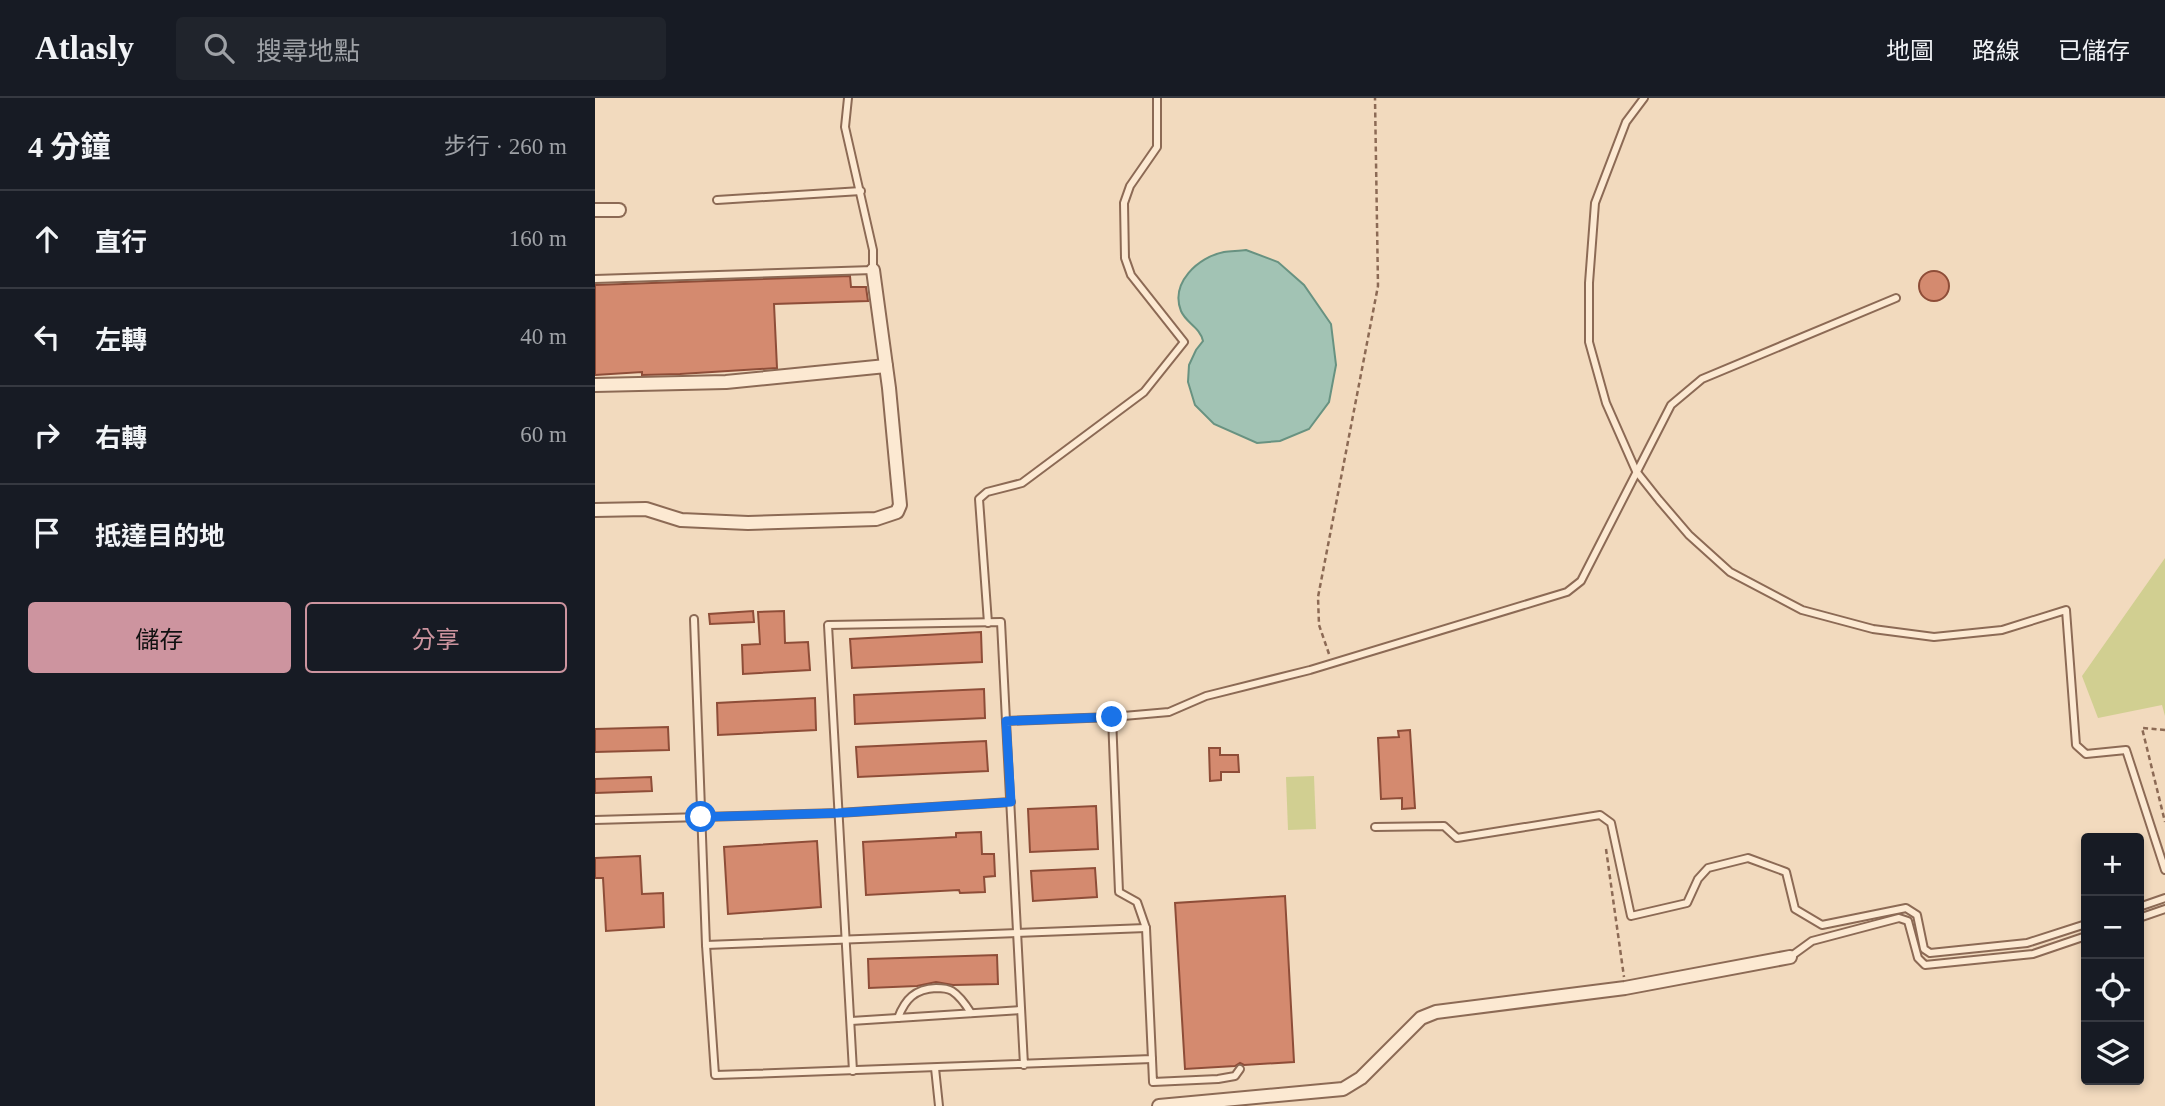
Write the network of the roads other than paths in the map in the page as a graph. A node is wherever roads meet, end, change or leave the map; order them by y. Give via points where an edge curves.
1 (848, 98) edge
2 (1157, 98) edge
3 (1644, 98) edge
4 (861, 191) junction
5 (717, 200) dead end
6 (595, 210) edge
7 (619, 210) dead end
8 (873, 270) junction
9 (595, 279) edge
10 (1896, 298) dead end
11 (886, 366) junction
12 (595, 385) edge
13 (1636, 471) junction
14 (595, 510) edge
15 (694, 619) dead end
16 (988, 623) junction
17 (1112, 717) junction
18 (1006, 721) junction
19 (1011, 802) junction
20 (838, 813) junction
21 (701, 817) junction
22 (595, 820) edge
23 (1375, 827) dead end
24 (2165, 870) edge
25 (2165, 898) edge
26 (2144, 905) edge
27 (2165, 909) edge
28 (2144, 916) edge
29 (2081, 926) edge
30 (1146, 928) junction
31 (1018, 933) junction
32 (2081, 938) edge
33 (846, 939) junction
34 (706, 945) junction
35 (1790, 957) joint
36 (1021, 1010) junction
37 (971, 1013) junction
38 (898, 1018) junction
39 (851, 1021) junction
40 (1152, 1059) junction
41 (1024, 1065) junction
42 (935, 1068) junction
43 (1240, 1069) dead end
44 (853, 1071) junction
45 (939, 1106) edge
46 (1159, 1106) edge

1 - 4 lane via 845,127
2 - 16 lane via 1157,147 1124,203 1125,258 1131,275 1184,342 1144,392 1022,483 987,492 979,499
3 - 13 lane via 1626,122 1595,203 1588,283 1589,342 1606,403
4 - 5 lane
4 - 8 lane
6 - 7 street
8 - 9 lane
8 - 11 street
10 - 13 lane via 1703,379 1671,405
11 - 12 street via 726,382
11 - 14 street via 900,505 897,512 876,519 748,523 681,520 646,509
13 - 17 lane via 1581,581 1567,592 1206,696 1169,712
13 - 24 lane via 1689,535 1730,572 1801,610 1873,629 1934,637 2002,630 2066,610 2076,745 2086,754 2126,750
15 - 21 lane
16 - 18 lane via 1001,622
16 - 20 lane via 828,625
17 - 18 lane
17 - 30 lane via 1119,892 1137,902
18 - 19 lane
19 - 20 lane
19 - 31 lane
20 - 21 lane
20 - 33 lane
21 - 22 lane
21 - 34 lane
23 - 29 lane via 1444,826 1457,838 1600,815 1611,823 1630,916 1686,903 1708,868 1748,858 1786,872 1795,909 1822,925 1906,908 1917,915 1924,949 1930,953 2027,943
25 - 26 lane
27 - 28 lane
30 - 31 lane
30 - 40 lane
31 - 33 lane
31 - 36 lane
32 - 35 lane via 2033,954 1925,965 1918,958 1908,921 1899,918 1812,941
33 - 34 lane
33 - 39 lane
34 - 44 lane via 715,1075
35 - 46 street via 1625,988 1436,1012 1421,1018 1343,1089
36 - 37 lane
36 - 41 lane
37 - 38 lane
37 - 38 lane via 949,988 933,988 909,997
38 - 39 lane
39 - 44 lane
40 - 41 lane
40 - 43 lane via 1153,1082 1218,1079 1235,1076
41 - 42 lane
42 - 44 lane
42 - 45 lane

